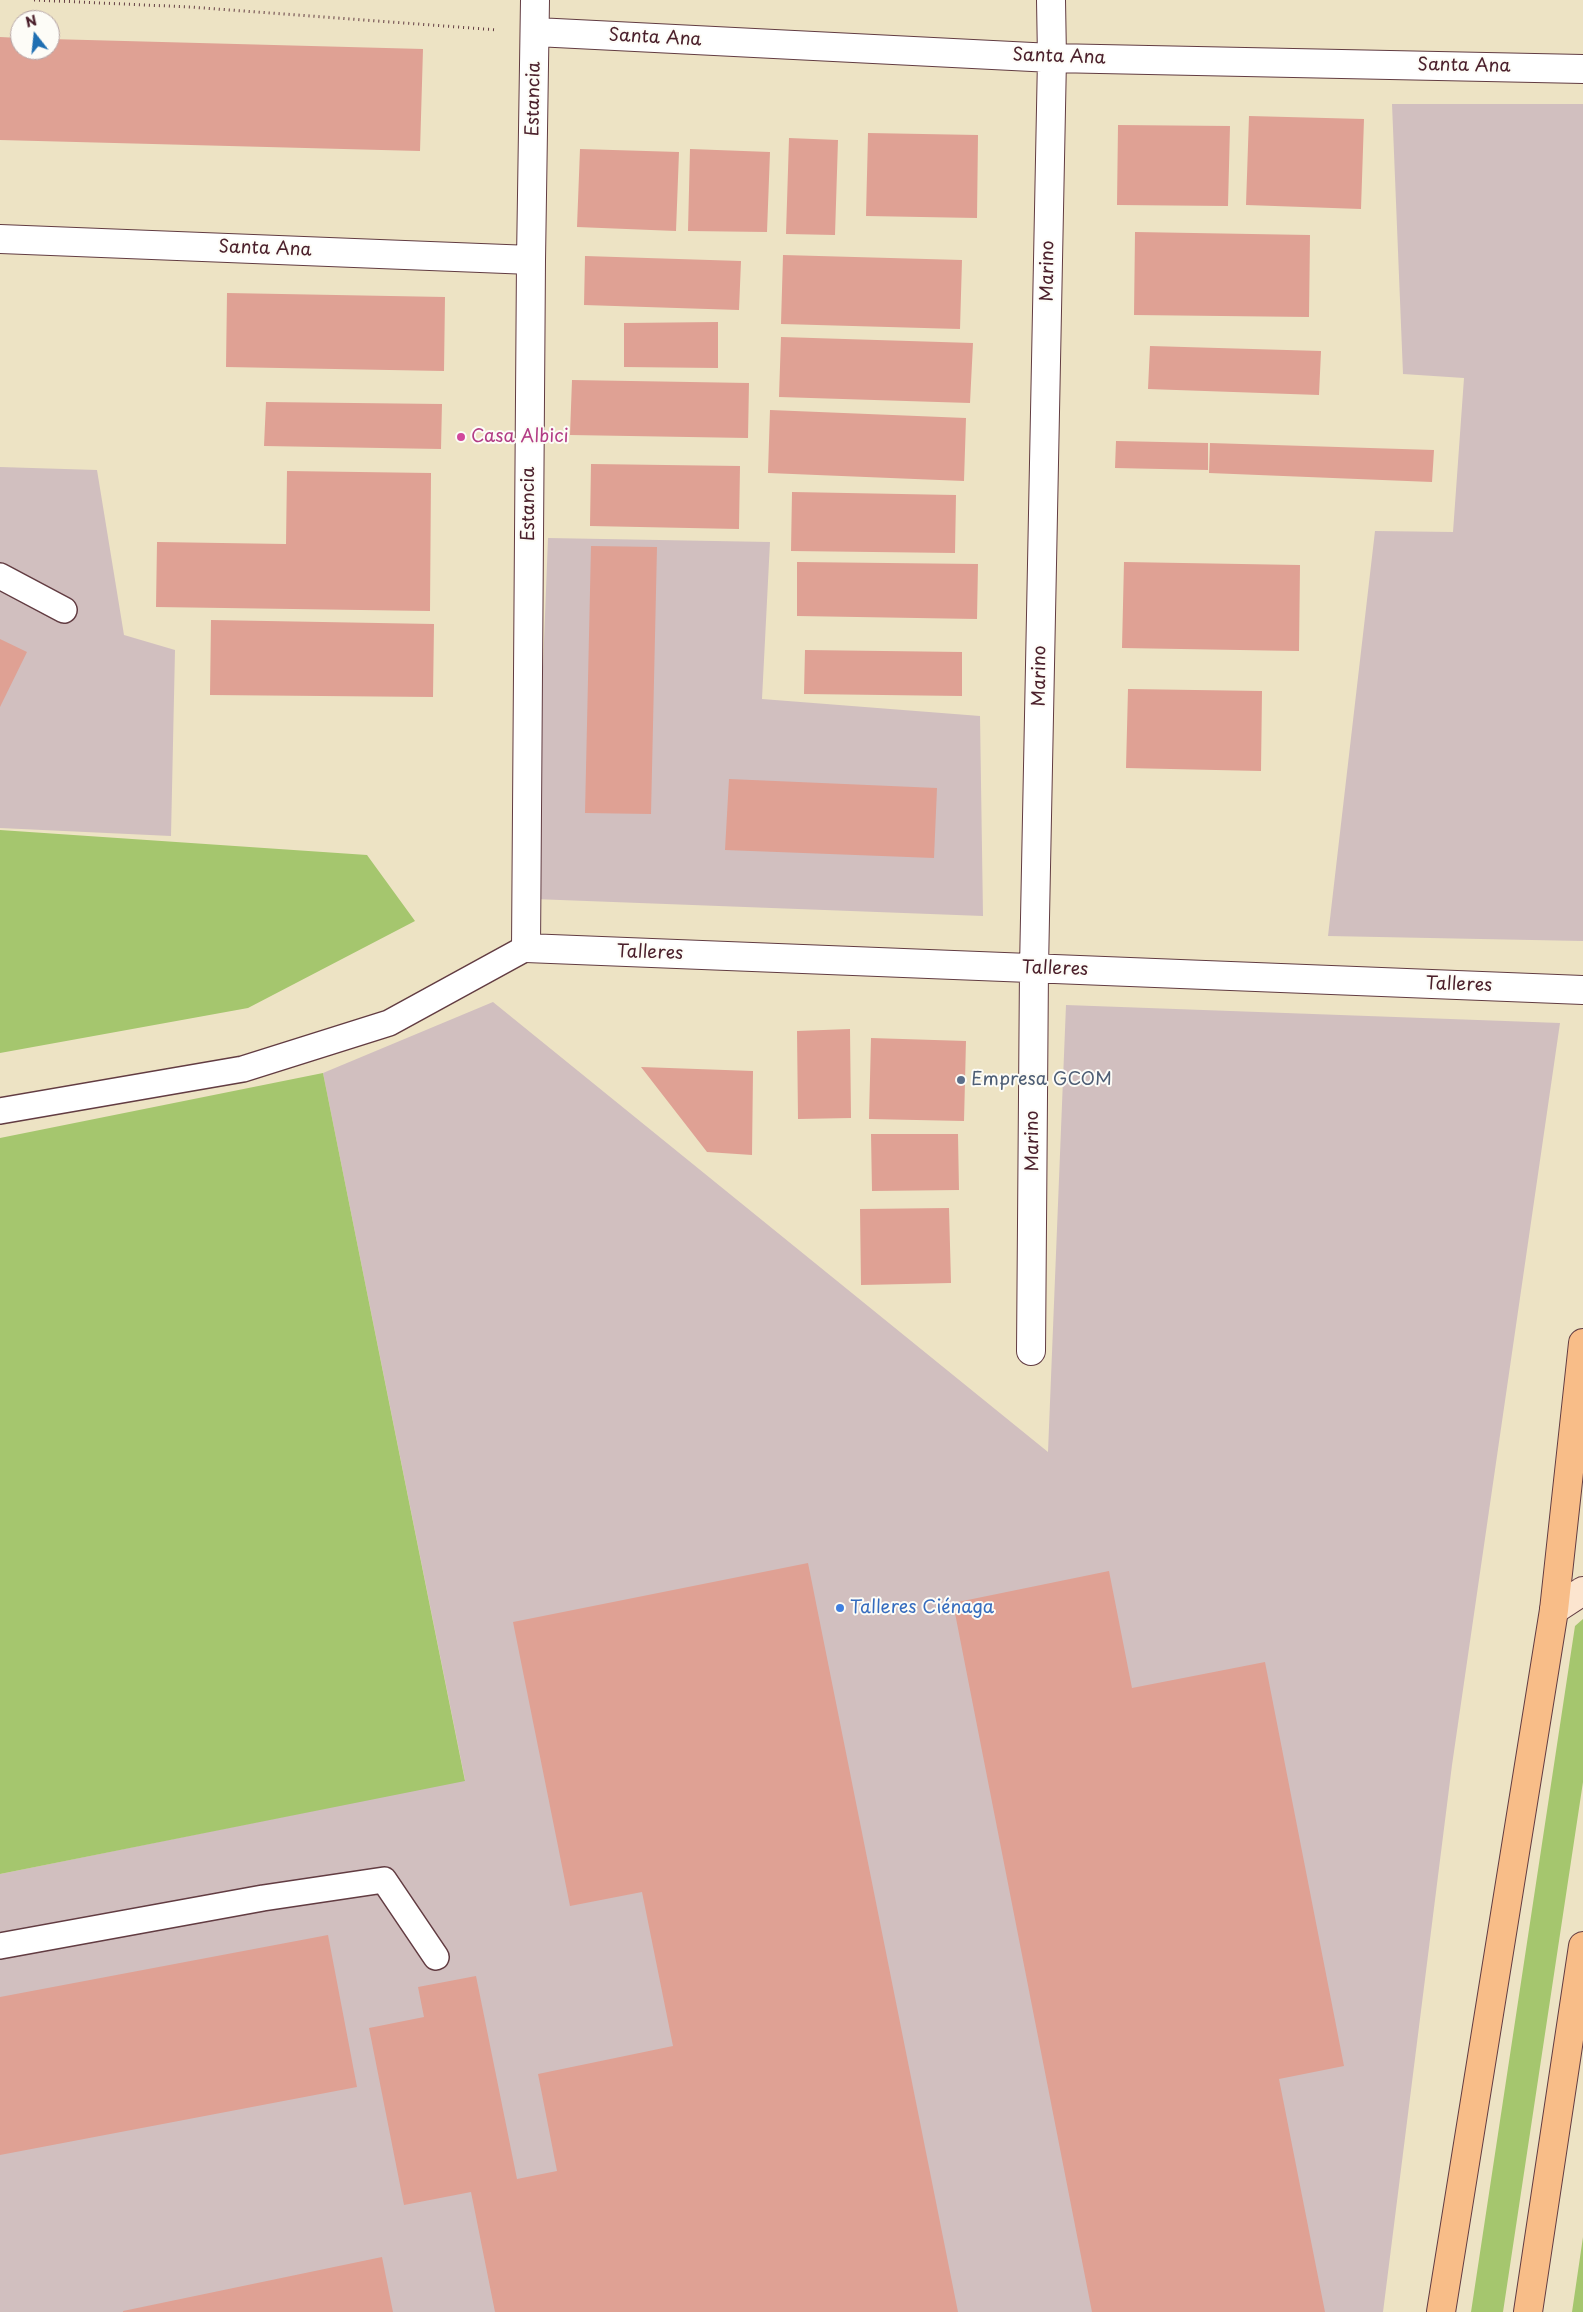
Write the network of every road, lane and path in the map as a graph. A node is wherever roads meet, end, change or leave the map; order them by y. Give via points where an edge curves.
1 (34, 0) edge
2 (190, 0) edge
3 (536, 0) edge
4 (1051, 0) edge
5 (190, 7) junction
6 (536, 32) junction
7 (1052, 58) junction
8 (1583, 69) edge
9 (0, 239) edge
10 (531, 260) junction
11 (0, 576) edge
12 (64, 610) dead end
13 (526, 948) junction
14 (1034, 968) junction
15 (1583, 990) edge
16 (0, 1111) edge
17 (1583, 1343) edge
18 (1031, 1351) dead end
19 (1583, 1590) edge
20 (1554, 1610) junction
21 (0, 1946) edge
22 (1583, 1946) edge
23 (436, 1957) dead end
24 (1441, 2312) edge
25 (1528, 2312) edge

1 - 5 path
2 - 5 path
3 - 6 street, Estancia
4 - 7 street, Marino
5 - 6 path
6 - 7 street, Santa Ana
6 - 10 street, Estancia
7 - 8 street, Santa Ana
7 - 14 street, Marino
9 - 10 street, Santa Ana
10 - 13 street, Estancia
11 - 12 lane
13 - 14 street, Talleres
13 - 16 lane via 389,1023 252,1066
14 - 15 street, Talleres
14 - 18 street, Marino
17 - 20 main road
19 - 20 main road
20 - 24 main road
21 - 23 lane via 263,1898 384,1880
22 - 25 main road

